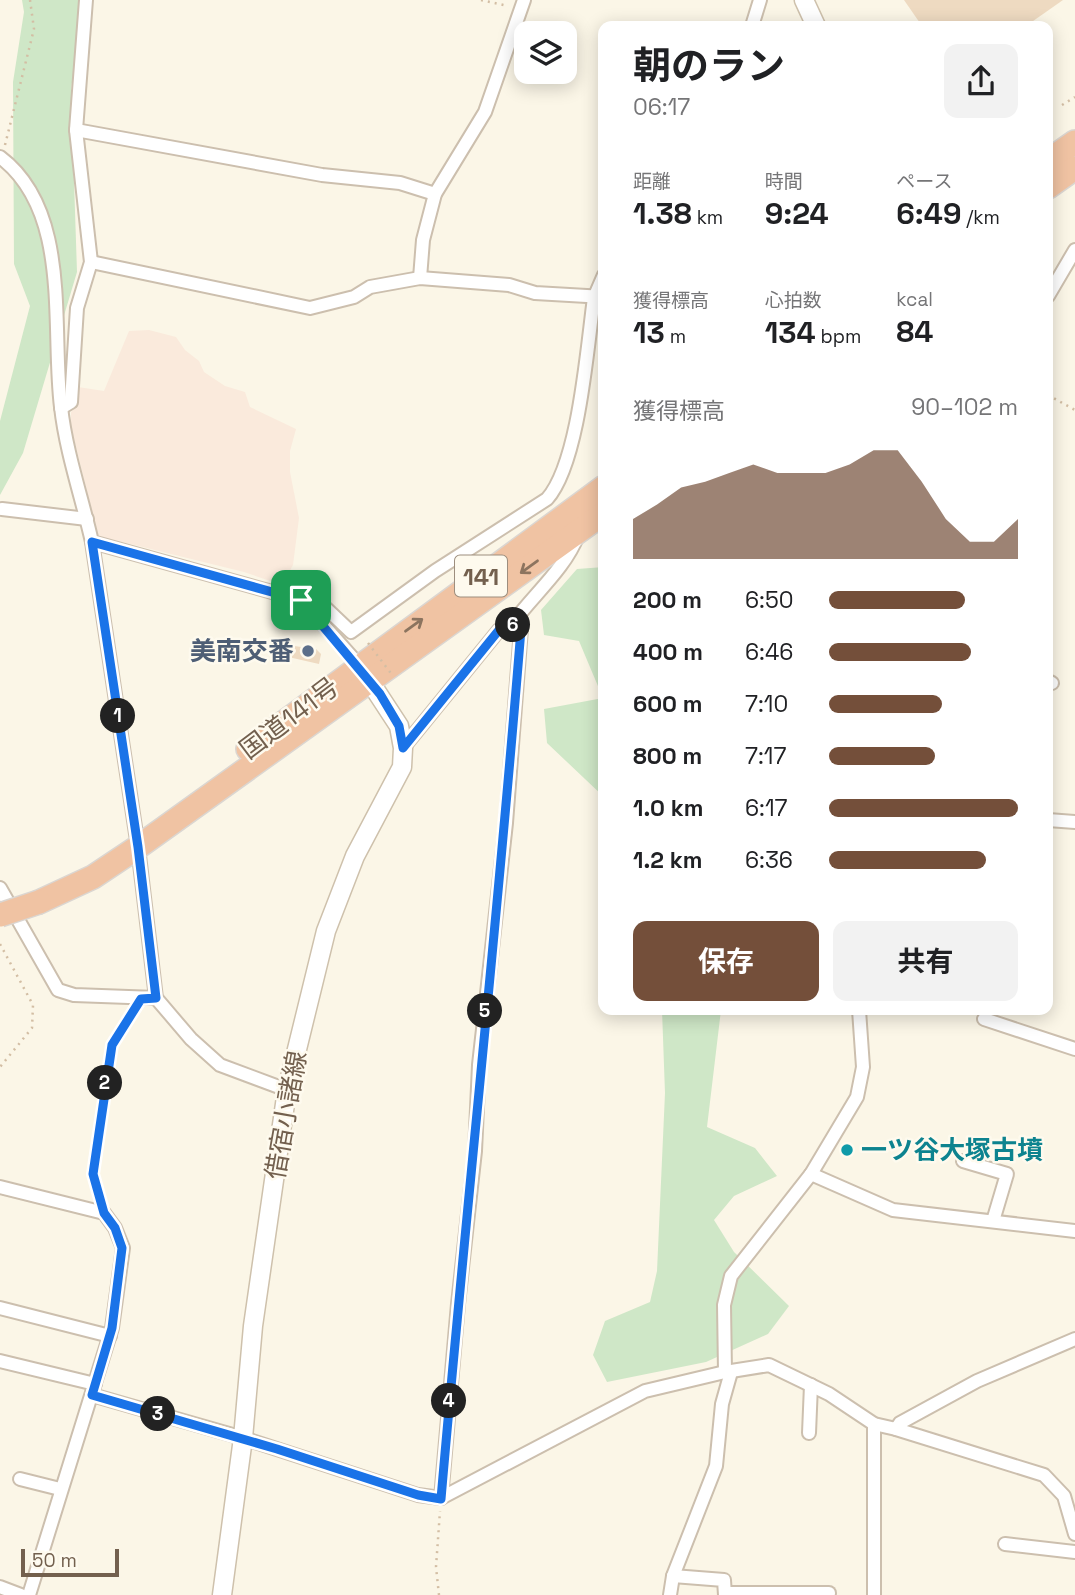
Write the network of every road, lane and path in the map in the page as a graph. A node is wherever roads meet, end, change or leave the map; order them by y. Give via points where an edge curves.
1 (30, 0) edge
2 (86, 0) edge
3 (481, 0) edge
4 (760, 0) edge
5 (804, 0) edge
6 (522, 4) edge
7 (754, 21) edge
8 (814, 21) edge
9 (1075, 97) edge
10 (1062, 105) dead end
11 (76, 130) junction
12 (1075, 142) edge
13 (1053, 157) edge
14 (1, 158) edge
15 (1075, 169) edge
16 (1053, 184) edge
17 (435, 194) junction
18 (1075, 250) edge
19 (91, 262) junction
20 (420, 278) junction
21 (1053, 287) edge
22 (598, 297) edge
23 (598, 302) edge
24 (1053, 398) edge
25 (61, 408) junction
26 (1075, 410) edge
27 (598, 492) edge
28 (2, 509) dead end
29 (598, 517) edge
30 (87, 519) junction
31 (579, 531) junction
32 (92, 542) junction
33 (301, 600) junction
34 (512, 624) junction
35 (368, 643) dead end
36 (364, 673) junction
37 (393, 676) dead end
38 (403, 748) junction
39 (1053, 820) edge
40 (1075, 822) edge
41 (146, 841) junction
42 (0, 888) edge
43 (0, 915) edge
44 (0, 944) edge
45 (156, 998) junction
46 (141, 999) junction
47 (859, 1015) edge
48 (984, 1019) dead end
49 (1075, 1049) edge
50 (0, 1067) edge
51 (287, 1090) junction
52 (962, 1161) dead end
53 (811, 1174) junction
54 (0, 1187) edge
55 (104, 1213) junction
56 (993, 1220) junction
57 (1075, 1231) edge
58 (0, 1308) edge
59 (110, 1336) junction
60 (1075, 1339) edge
61 (0, 1362) edge
62 (728, 1372) junction
63 (811, 1385) junction
64 (94, 1390) junction
65 (874, 1424) junction
66 (896, 1429) junction
67 (809, 1433) dead end
68 (243, 1438) junction
69 (20, 1479) dead end
70 (60, 1489) junction
71 (441, 1499) junction
72 (1075, 1534) edge
73 (1005, 1544) dead end
74 (1075, 1552) edge
75 (673, 1576) junction
76 (0, 1587) edge
77 (829, 1593) dead end
78 (725, 1594) edge
79 (21, 1595) edge
80 (29, 1595) edge
81 (222, 1595) edge
82 (439, 1595) edge
83 (670, 1595) edge
84 (874, 1595) edge

1 - 14 path via 34,29
2 - 11 street
3 - 6 path
4 - 7 street
5 - 8 main road
6 - 17 street via 485,112
9 - 10 path
11 - 17 street via 322,175 400,183
11 - 19 street
12 - 13 highway
14 - 25 street via 31,188 55,267
15 - 16 highway
17 - 20 street via 423,240
18 - 21 street
19 - 20 street via 310,308 354,297 370,287
19 - 25 street via 77,308 71,402
20 - 22 street
23 - 33 street via 558,488 351,632 312,596
24 - 26 path
25 - 30 street
36 -> 27 highway, 国道141号 / 141
28 - 30 street
29 - 31 highway, 国道141号 / 141
30 - 32 street
31 - 34 street via 570,555
31 -> 36 highway, 国道141号 / 141
32 - 33 street
32 - 41 street
33 - 36 street
34 - 38 street via 499,630
34 - 71 street via 521,629 506,823 479,1065 475,1151
35 - 37 path, bridge
36 - 38 main road via 399,726
36 - 41 highway, 国道141号 / 141 via 171,810
38 - 51 main road, 借宿小諸線 via 402,767 355,856 326,931
39 - 40 street
41 - 43 highway, 国道141号 / 141, bridge via 93,877
41 - 45 street
42 - 46 street via 58,990
44 - 50 path via 33,1005 32,1028
45 - 46 street
45 - 51 street via 191,1040 220,1065
46 - 55 path via 112,1045 106,1072 93,1174
47 - 53 street via 863,1067 857,1097
48 - 49 street
51 - 68 main road, 借宿小諸線 via 253,1326
52 - 56 street via 1007,1174
53 - 56 street via 893,1210
53 - 62 street via 732,1276 724,1305
54 - 55 street
55 - 59 street via 122,1248
56 - 57 street
58 - 59 street
59 - 64 street
60 - 66 street via 977,1381
61 - 64 street
62 - 63 street via 769,1365
62 - 71 street via 645,1391
62 - 75 street via 716,1465
63 - 65 street
63 - 67 street
64 - 68 street
64 - 70 street
65 - 66 street
65 - 84 street
66 - 72 street via 1044,1475 1064,1496
68 - 71 street
68 - 81 main road, 借宿小諸線
69 - 70 street
70 - 80 street
71 - 82 path via 436,1567
73 - 74 street
75 - 78 street via 724,1580
75 - 83 street
76 - 79 street
77 - 78 street

